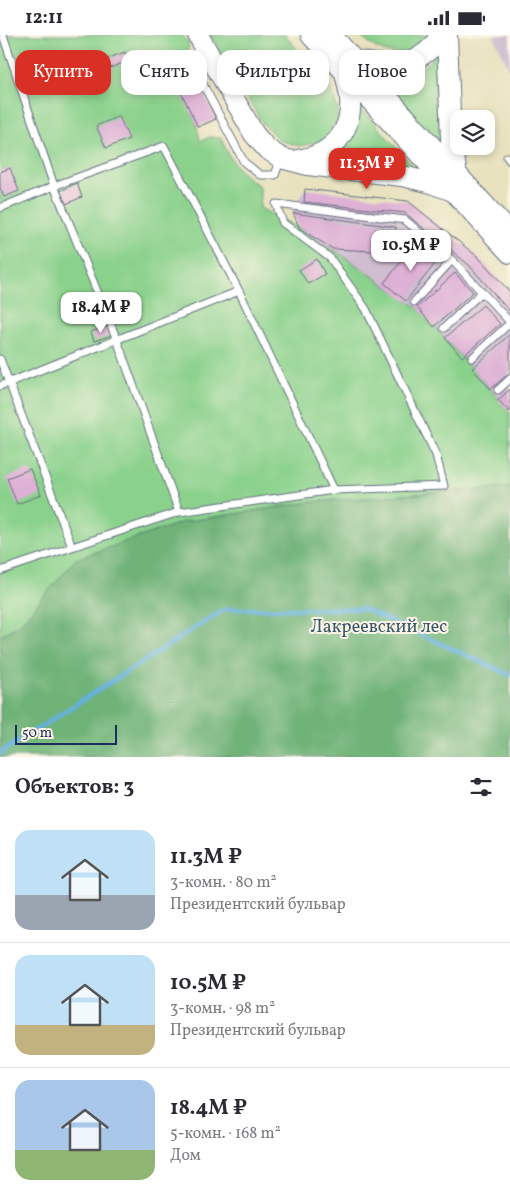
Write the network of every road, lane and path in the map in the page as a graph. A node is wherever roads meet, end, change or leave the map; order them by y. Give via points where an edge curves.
1 (4, 35) edge
2 (197, 35) edge
3 (311, 35) edge
4 (331, 35) edge
5 (439, 35) edge
6 (447, 35) edge
7 (340, 50) edge
8 (425, 54) edge
9 (339, 58) edge
10 (350, 95) edge
11 (375, 95) edge
12 (286, 160) junction
13 (455, 183) junction
14 (54, 186) junction
15 (0, 208) edge
16 (510, 233) edge
17 (510, 253) edge
18 (452, 260) junction
19 (239, 291) junction
20 (482, 292) junction
21 (414, 302) dead end
22 (510, 323) edge
23 (444, 328) dead end
24 (117, 340) junction
25 (472, 358) dead end
26 (0, 359) edge
27 (510, 379) edge
28 (9, 382) junction
29 (0, 386) edge
30 (498, 390) dead end
31 (334, 490) junction
32 (179, 512) junction
33 (72, 547) junction
34 (0, 571) edge

1 - 14 lane
2 - 12 main road via 254,133 267,149
3 - 9 main road
4 - 7 main road
5 - 8 main road
6 - 13 main road
10 - 12 main road via 348,120 341,137 312,158
11 - 13 main road
12 - 13 main road via 428,182
13 - 16 main road
13 - 17 main road
14 - 15 lane
14 - 19 lane via 164,146
14 - 24 lane
18 - 20 lane
18 - 21 lane
18 - 31 lane via 405,220 276,204 283,223 330,258 366,309 436,455 444,486
19 - 24 lane
19 - 31 lane
20 - 22 lane
20 - 23 lane
22 - 25 lane
24 - 28 lane
24 - 32 lane
26 - 28 lane
27 - 30 lane
28 - 29 lane
28 - 33 lane
31 - 32 lane
32 - 33 lane
33 - 34 lane

